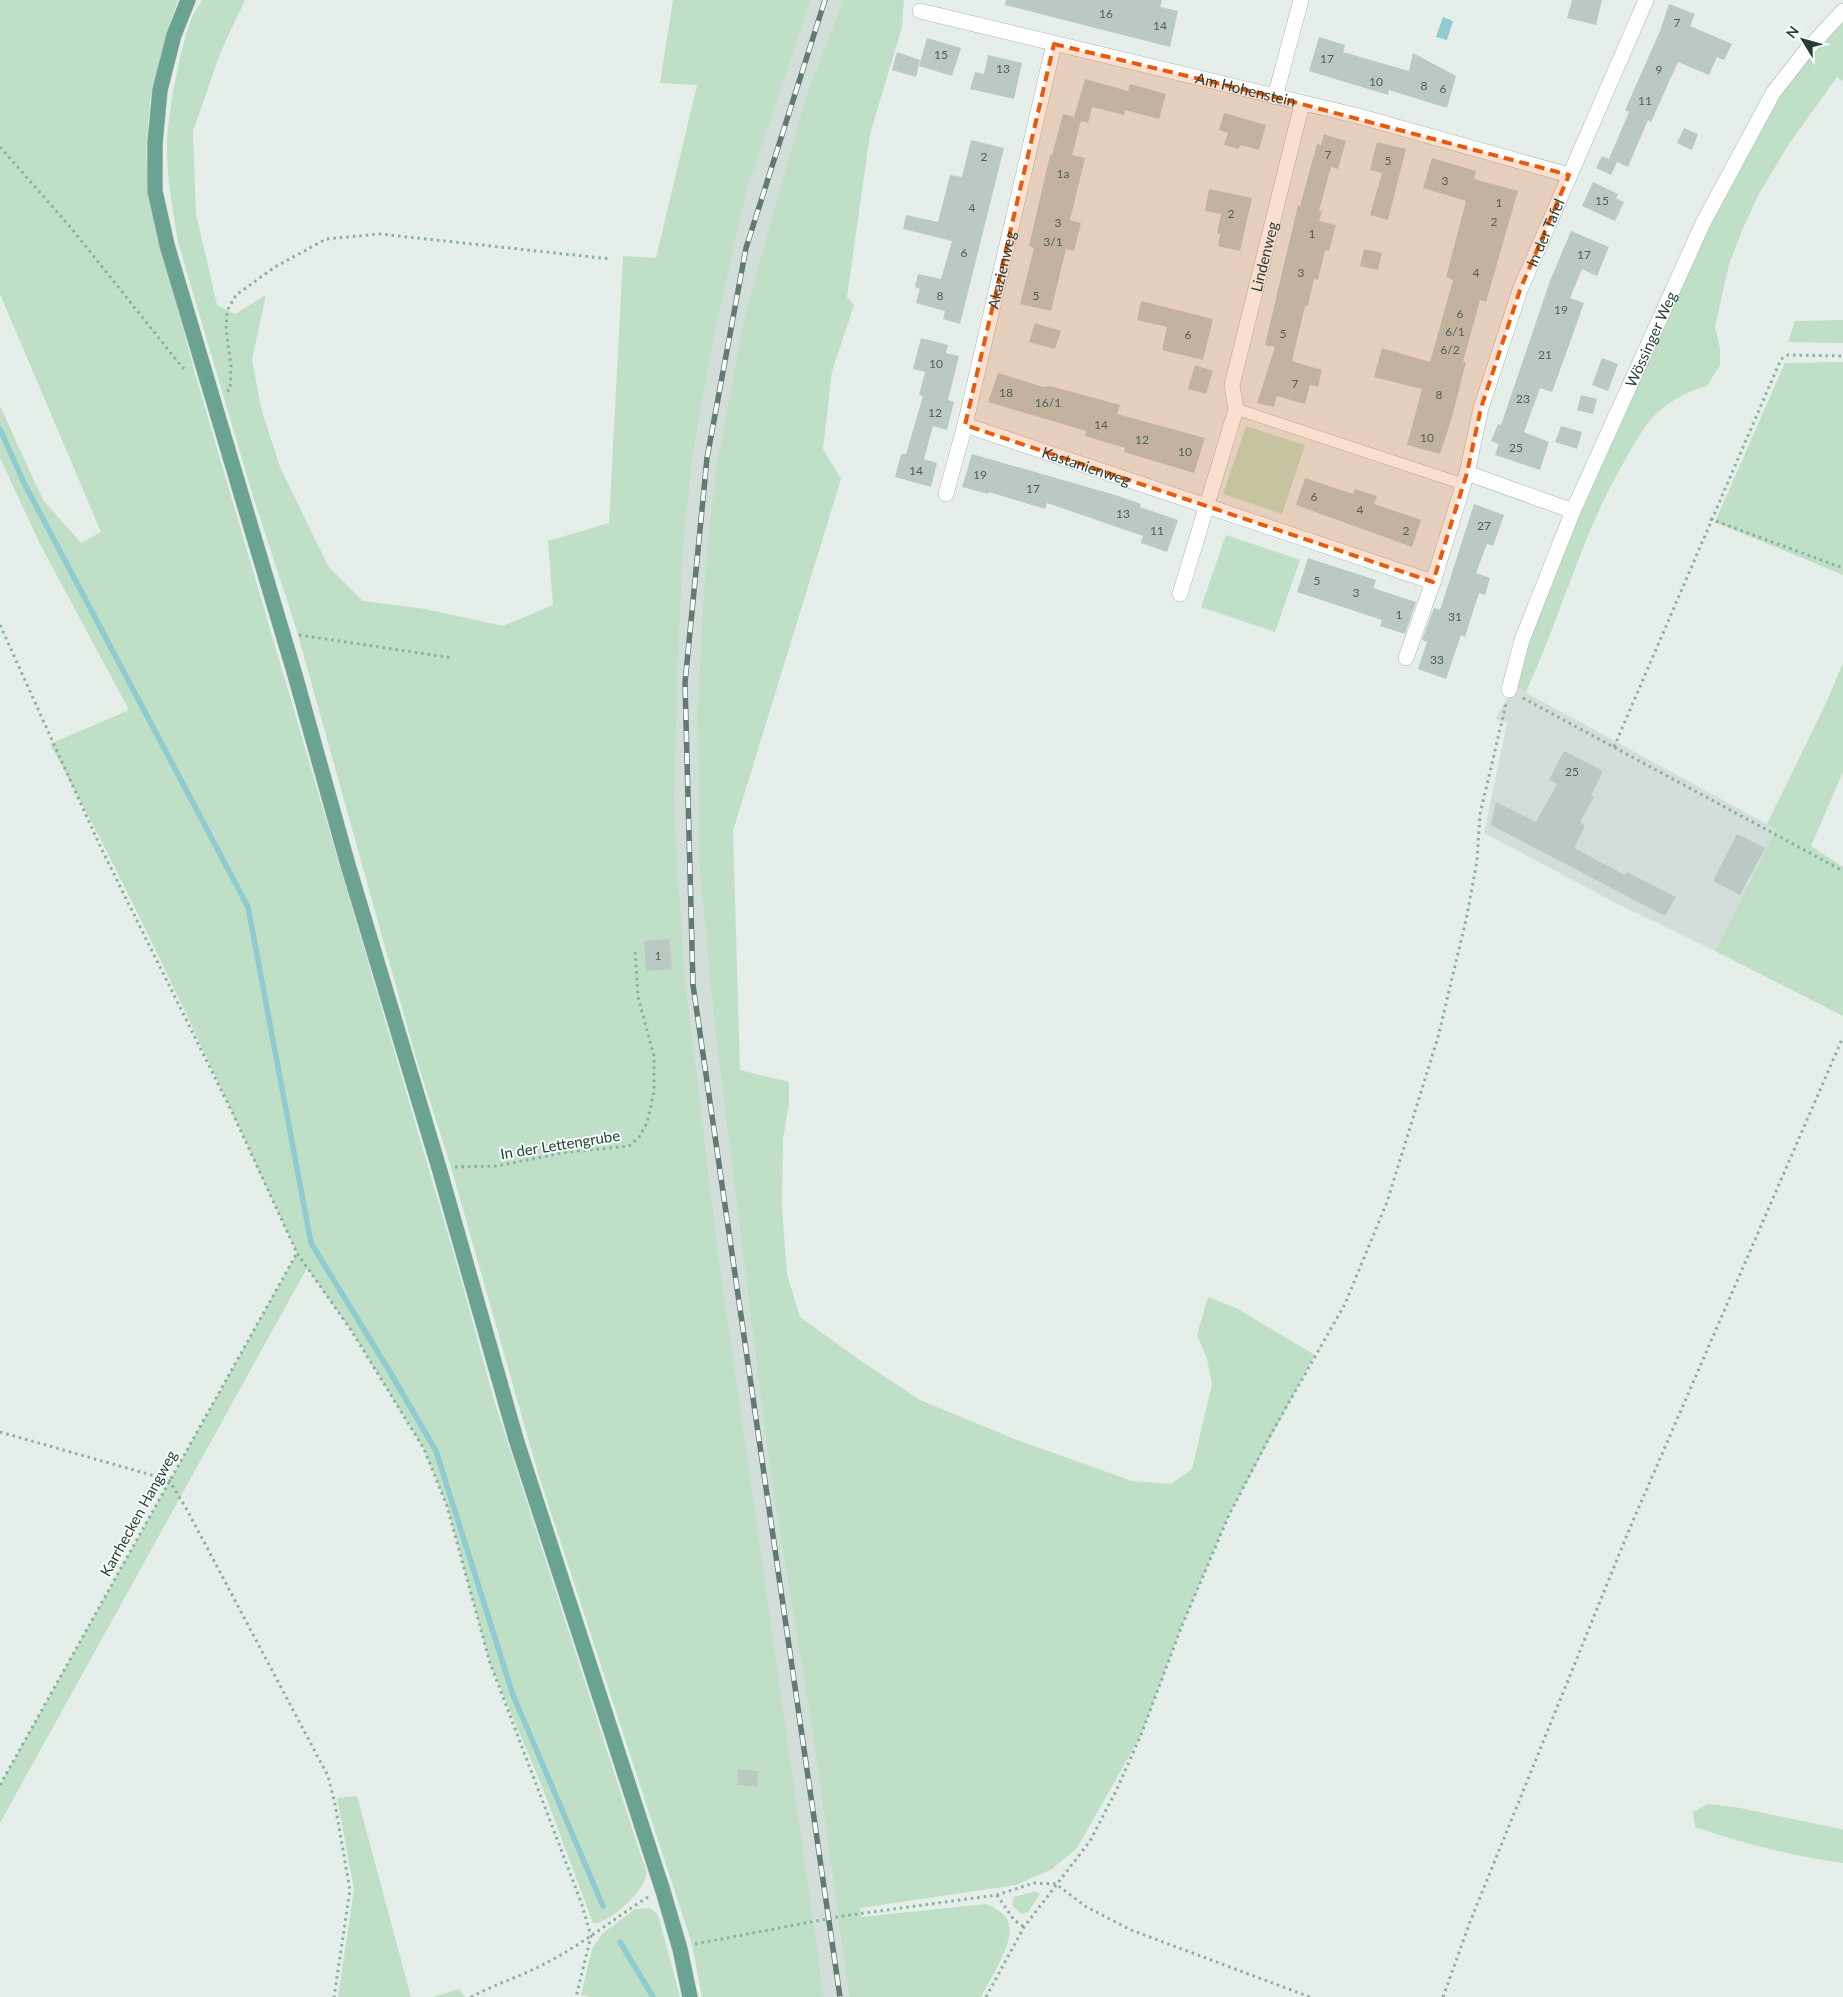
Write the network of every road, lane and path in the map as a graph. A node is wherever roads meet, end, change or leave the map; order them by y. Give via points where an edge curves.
1 (188, 0) edge
2 (1301, 0) edge
3 (1646, 0) edge
4 (920, 11) dead end
5 (1842, 12) edge
6 (1054, 44) junction
7 (1275, 97) junction
8 (1302, 104) junction
9 (0, 146) edge
10 (1568, 176) junction
11 (611, 259) dead end
12 (1843, 356) edge
13 (205, 370) junction
14 (214, 399) junction
15 (1236, 410) junction
16 (965, 425) junction
17 (1465, 478) junction
18 (946, 494) dead end
19 (1207, 506) junction
20 (1573, 511) junction
21 (1710, 518) junction
22 (1843, 568) edge
23 (1433, 582) junction
24 (1180, 594) dead end
25 (0, 625) edge
26 (316, 638) dead end
27 (452, 658) dead end
28 (1406, 658) dead end
29 (1509, 690) junction
30 (1614, 747) junction
31 (1843, 871) edge
32 (635, 949) dead end
33 (1843, 1037) edge
34 (439, 1168) junction
35 (297, 1253) junction
36 (0, 1432) edge
37 (169, 1480) junction
38 (0, 1785) edge
39 (1056, 1884) junction
40 (662, 1891) junction
41 (997, 1895) junction
42 (1024, 1927) junction
43 (591, 1936) junction
44 (680, 1949) junction
45 (334, 1997) edge
46 (471, 1997) edge
47 (576, 1997) edge
48 (690, 1997) edge
49 (986, 1997) edge
50 (1310, 1997) edge
51 (1443, 1997) edge

1 - 13 main road via 174,35 160,90 155,191 167,244
2 - 7 street
3 - 10 street, In der Tafel
4 - 6 street, Am Hohenstein
5 - 20 street, Wössinger Weg via 1773,93 1702,223
6 - 7 street, Am Hohenstein
6 - 16 street, Akazienweg
7 - 8 street, Am Hohenstein
8 - 10 street, Am Hohenstein via 1358,116
8 - 15 street, Lindenweg via 1232,385
9 - 13 path via 72,229 182,367 192,373
10 - 17 street, In der Tafel via 1520,290 1481,408
11 - 14 path via 380,234 326,239 275,267 236,295 227,311 230,390
12 - 21 path via 1788,355 1781,359
13 - 14 main road
14 - 34 main road
15 - 17 lane
15 - 19 street
16 - 18 street, Akazienweg
16 - 19 street, Kastanienweg
17 - 20 street
17 - 23 street, In der Tafel
19 - 23 street, Kastanienweg
19 - 24 street
20 - 29 street, Wössinger Weg via 1522,640
21 - 22 path
21 - 30 path
23 - 28 street, In der Tafel
25 - 35 path via 100,846
26 - 27 path
29 - 30 path
29 - 39 path via 1480,814 1466,920 1442,1019 1387,1202 1345,1304 1229,1515 1116,1791 1090,1840
30 - 31 path
32 - 34 path, In der Lettengrube via 638,997 654,1056 654,1092 639,1137 629,1146 568,1152 497,1166
33 - 51 path via 1629,1530 1470,1922
34 - 40 main road via 516,1438
35 - 37 path, Karrhecken Hangweg
35 - 43 path via 350,1330 424,1449 447,1506 490,1663
36 - 37 path
37 - 38 path, Karrhecken Hangweg
37 - 45 path via 328,1776 350,1890
39 - 41 path via 1034,1883
39 - 42 path
39 - 50 path via 1085,1906 1131,1930
40 - 43 path
40 - 44 main road
41 - 42 path via 1014,1920
41 - 44 path via 842,1916 726,1937
42 - 49 path
43 - 46 path via 547,1963
43 - 47 path
44 - 48 main road

